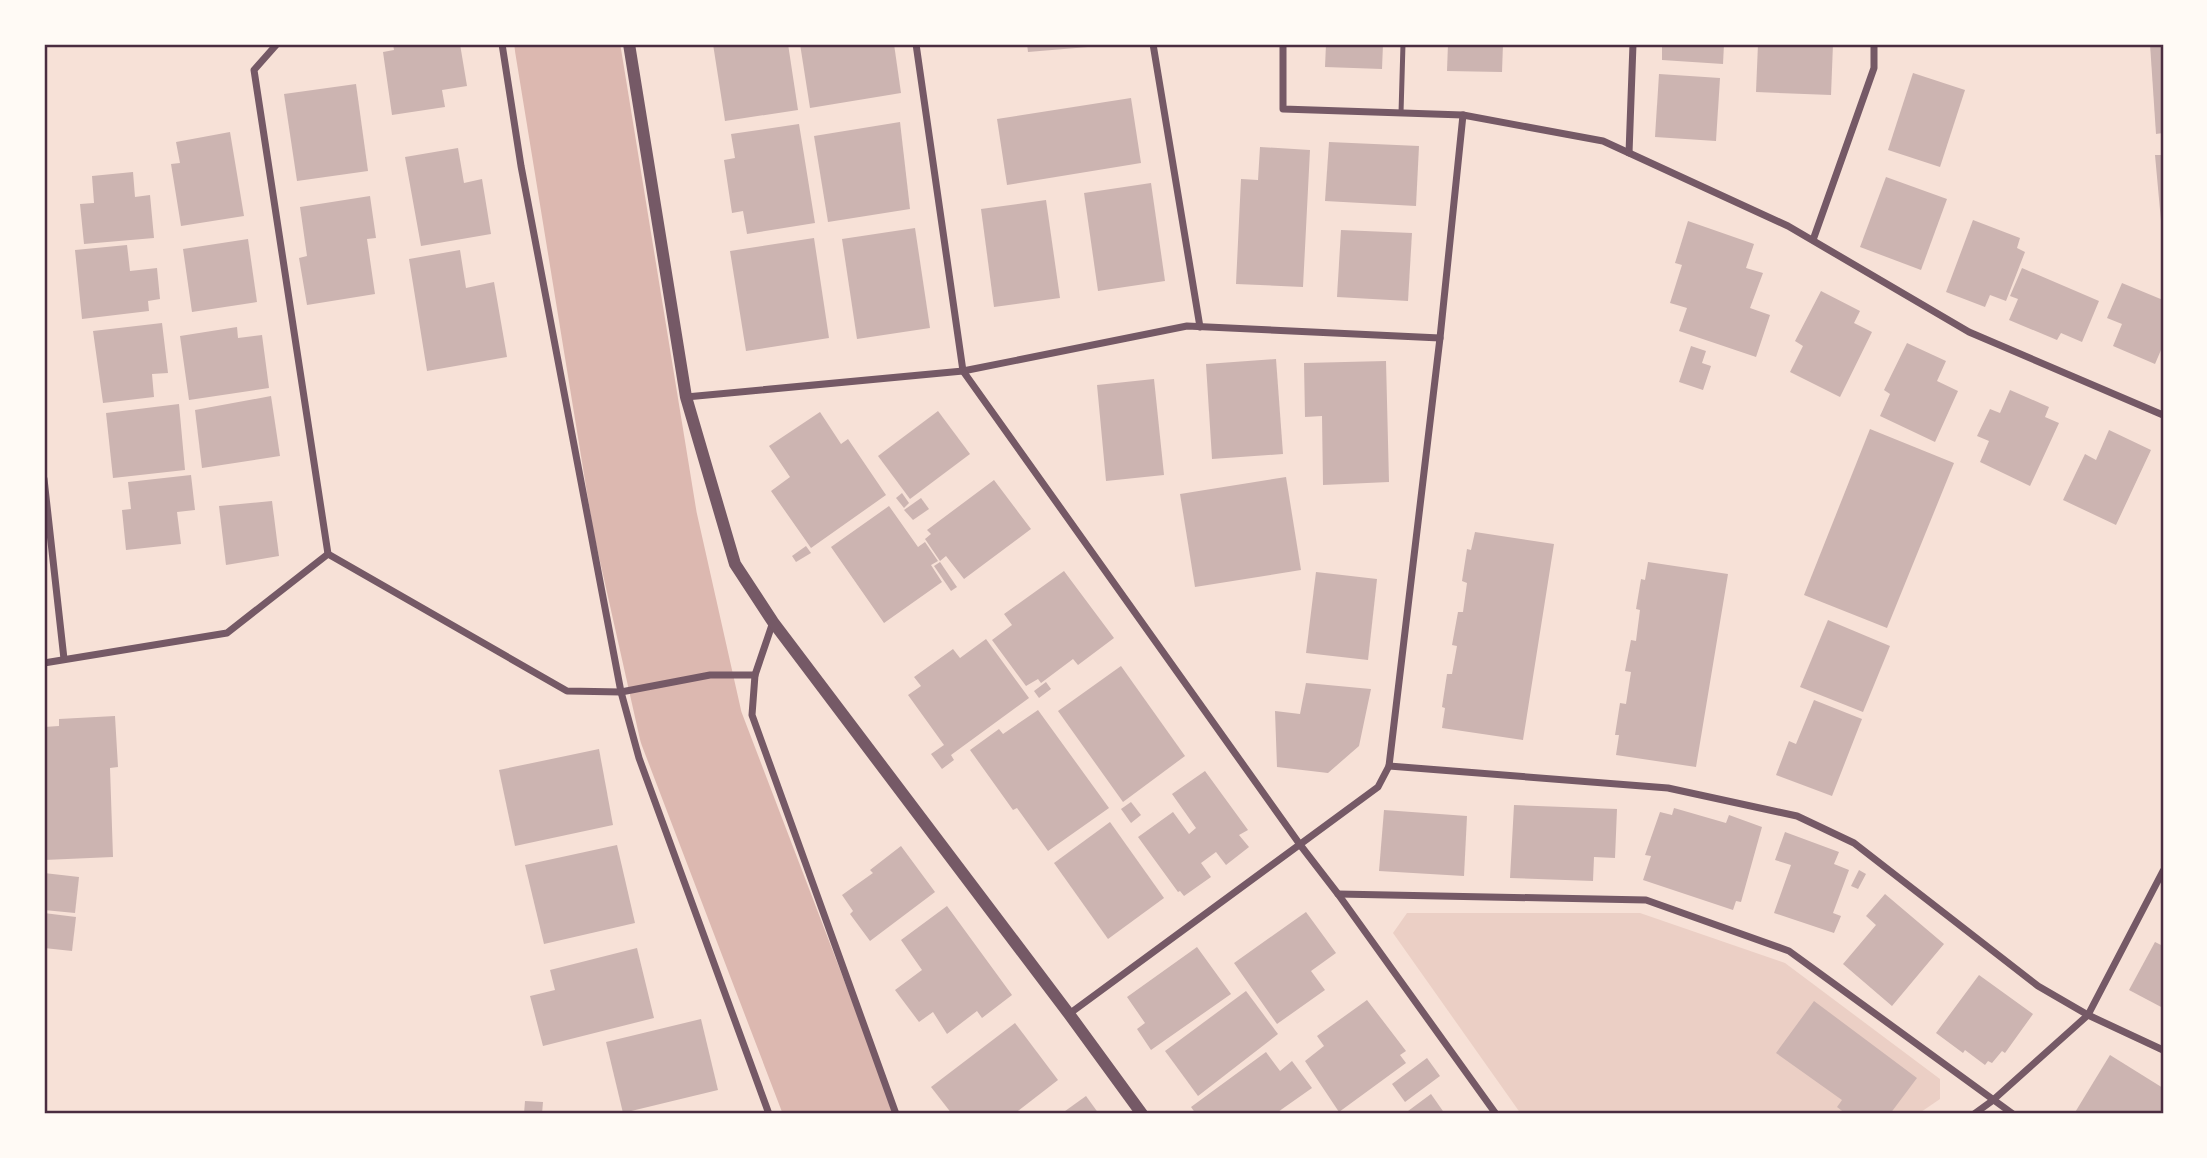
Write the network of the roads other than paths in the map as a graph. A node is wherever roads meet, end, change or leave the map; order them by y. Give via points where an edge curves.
1 (277, 44) edge
2 (502, 44) edge
3 (629, 44) edge
4 (916, 44) edge
5 (1153, 44) edge
6 (1283, 44) edge
7 (1403, 44) edge
8 (1633, 44) edge
9 (1874, 44) edge
10 (1401, 113) junction
11 (1463, 115) junction
12 (1629, 153) junction
13 (1813, 240) junction
14 (1200, 327) junction
15 (1440, 338) junction
16 (963, 371) junction
17 (686, 397) junction
18 (2163, 415) edge
19 (44, 479) edge
20 (328, 554) junction
21 (773, 622) junction
22 (64, 659) junction
23 (44, 663) edge
24 (755, 675) junction
25 (621, 692) junction
26 (1389, 766) junction
27 (1301, 846) junction
28 (2163, 871) edge
29 (1338, 894) junction
30 (1069, 1014) junction
31 (2088, 1015) junction
32 (2163, 1050) edge
33 (1992, 1101) junction
34 (769, 1114) edge
35 (896, 1114) edge
36 (1142, 1114) edge
37 (1496, 1114) edge
38 (1974, 1114) edge
39 (2013, 1114) edge

1 - 20 street via 254,70
2 - 25 street
3 - 17 street
4 - 16 street
5 - 14 street
6 - 10 street via 1283,109
7 - 10 lane
8 - 12 street
9 - 13 street via 1874,68
10 - 11 street
11 - 12 street via 1603,141
11 - 15 street
12 - 13 street
13 - 18 street via 1969,332
14 - 15 street
14 - 16 street
15 - 26 street
16 - 17 street
16 - 27 street
17 - 21 street via 735,564
19 - 22 street
20 - 22 street via 227,633
20 - 25 street via 567,691
21 - 24 street
21 - 30 street
22 - 23 street
24 - 25 street via 710,675
24 - 35 street via 752,715
25 - 34 street via 639,758
26 - 27 street via 1378,787
26 - 31 street via 1668,788 1797,816 1854,843 2038,986
27 - 29 street
27 - 30 street
28 - 31 street
29 - 33 street via 1646,900 1789,951
29 - 37 street
30 - 36 street
31 - 32 street
31 - 33 street
33 - 38 street
33 - 39 street

